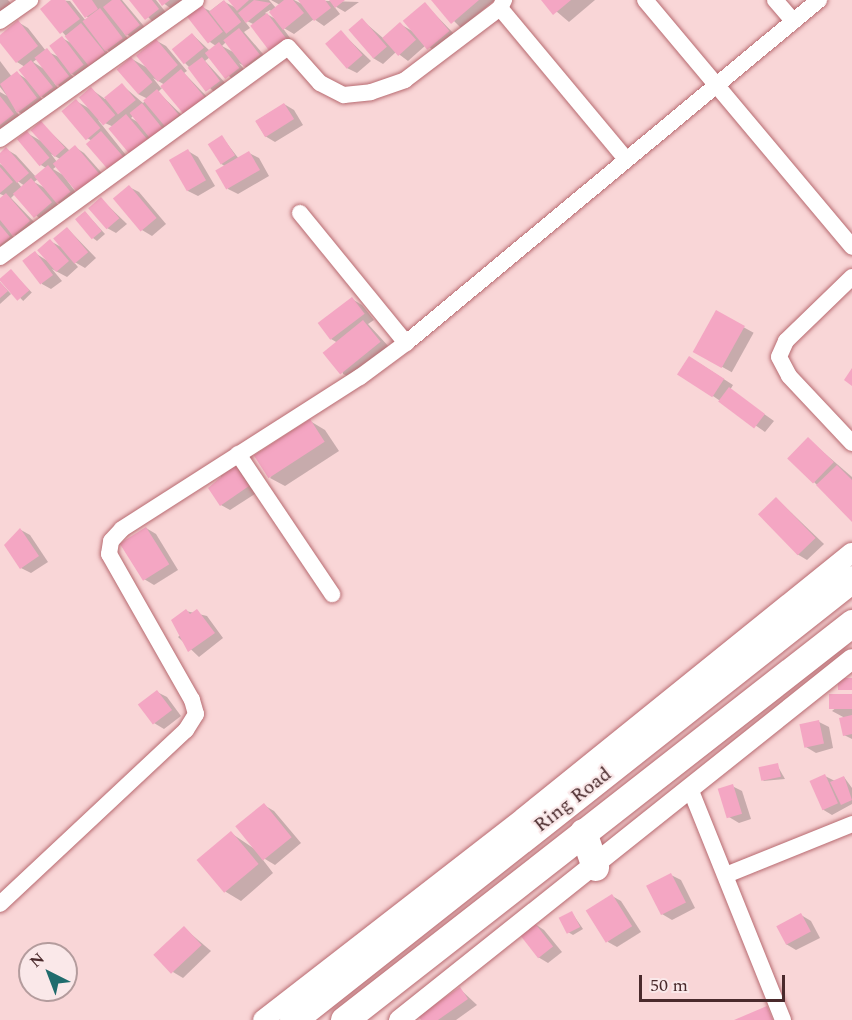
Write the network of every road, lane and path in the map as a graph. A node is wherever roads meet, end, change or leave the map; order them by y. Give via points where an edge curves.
1 (30, 0) edge
2 (196, 0) edge
3 (645, 0) edge
4 (775, 0) edge
5 (819, 0) edge
6 (502, 4) edge
7 (0, 21) edge
8 (793, 21) junction
9 (715, 84) junction
10 (0, 139) edge
11 (625, 158) junction
12 (300, 213) dead end
13 (852, 248) edge
14 (0, 257) edge
15 (852, 277) edge
16 (406, 343) junction
17 (852, 443) edge
18 (238, 454) junction
19 (852, 553) edge
20 (852, 579) edge
21 (332, 594) dead end
22 (852, 623) edge
23 (852, 658) edge
24 (691, 791) junction
25 (852, 824) edge
26 (583, 832) junction
27 (492, 853) junction
28 (595, 867) junction
29 (726, 875) junction
30 (0, 904) edge
31 (263, 1020) edge
32 (293, 1020) edge
33 (344, 1020) edge
34 (399, 1020) edge
35 (783, 1020) edge

1 - 7 street
2 - 10 street
3 - 9 street
4 - 8 street
5 - 8 street
6 - 11 street
6 - 14 street via 405,80 371,92 344,94 320,83 288,47
8 - 9 street
9 - 11 street
9 - 13 street
11 - 16 street
12 - 16 street
15 - 17 street via 786,340 780,357 789,376
16 - 18 street via 360,377
18 - 21 street
18 - 30 street via 122,529 111,541 109,554 192,700 196,714 186,730
19 - 27 street
20 - 27 highway, Ring Road
22 - 26 highway, Ring Road
23 - 24 street
24 - 28 street
24 - 29 street
25 - 29 street
26 - 28 highway
26 - 33 highway, Ring Road
27 - 31 street
27 - 32 highway, Ring Road
28 - 34 street
29 - 35 street

